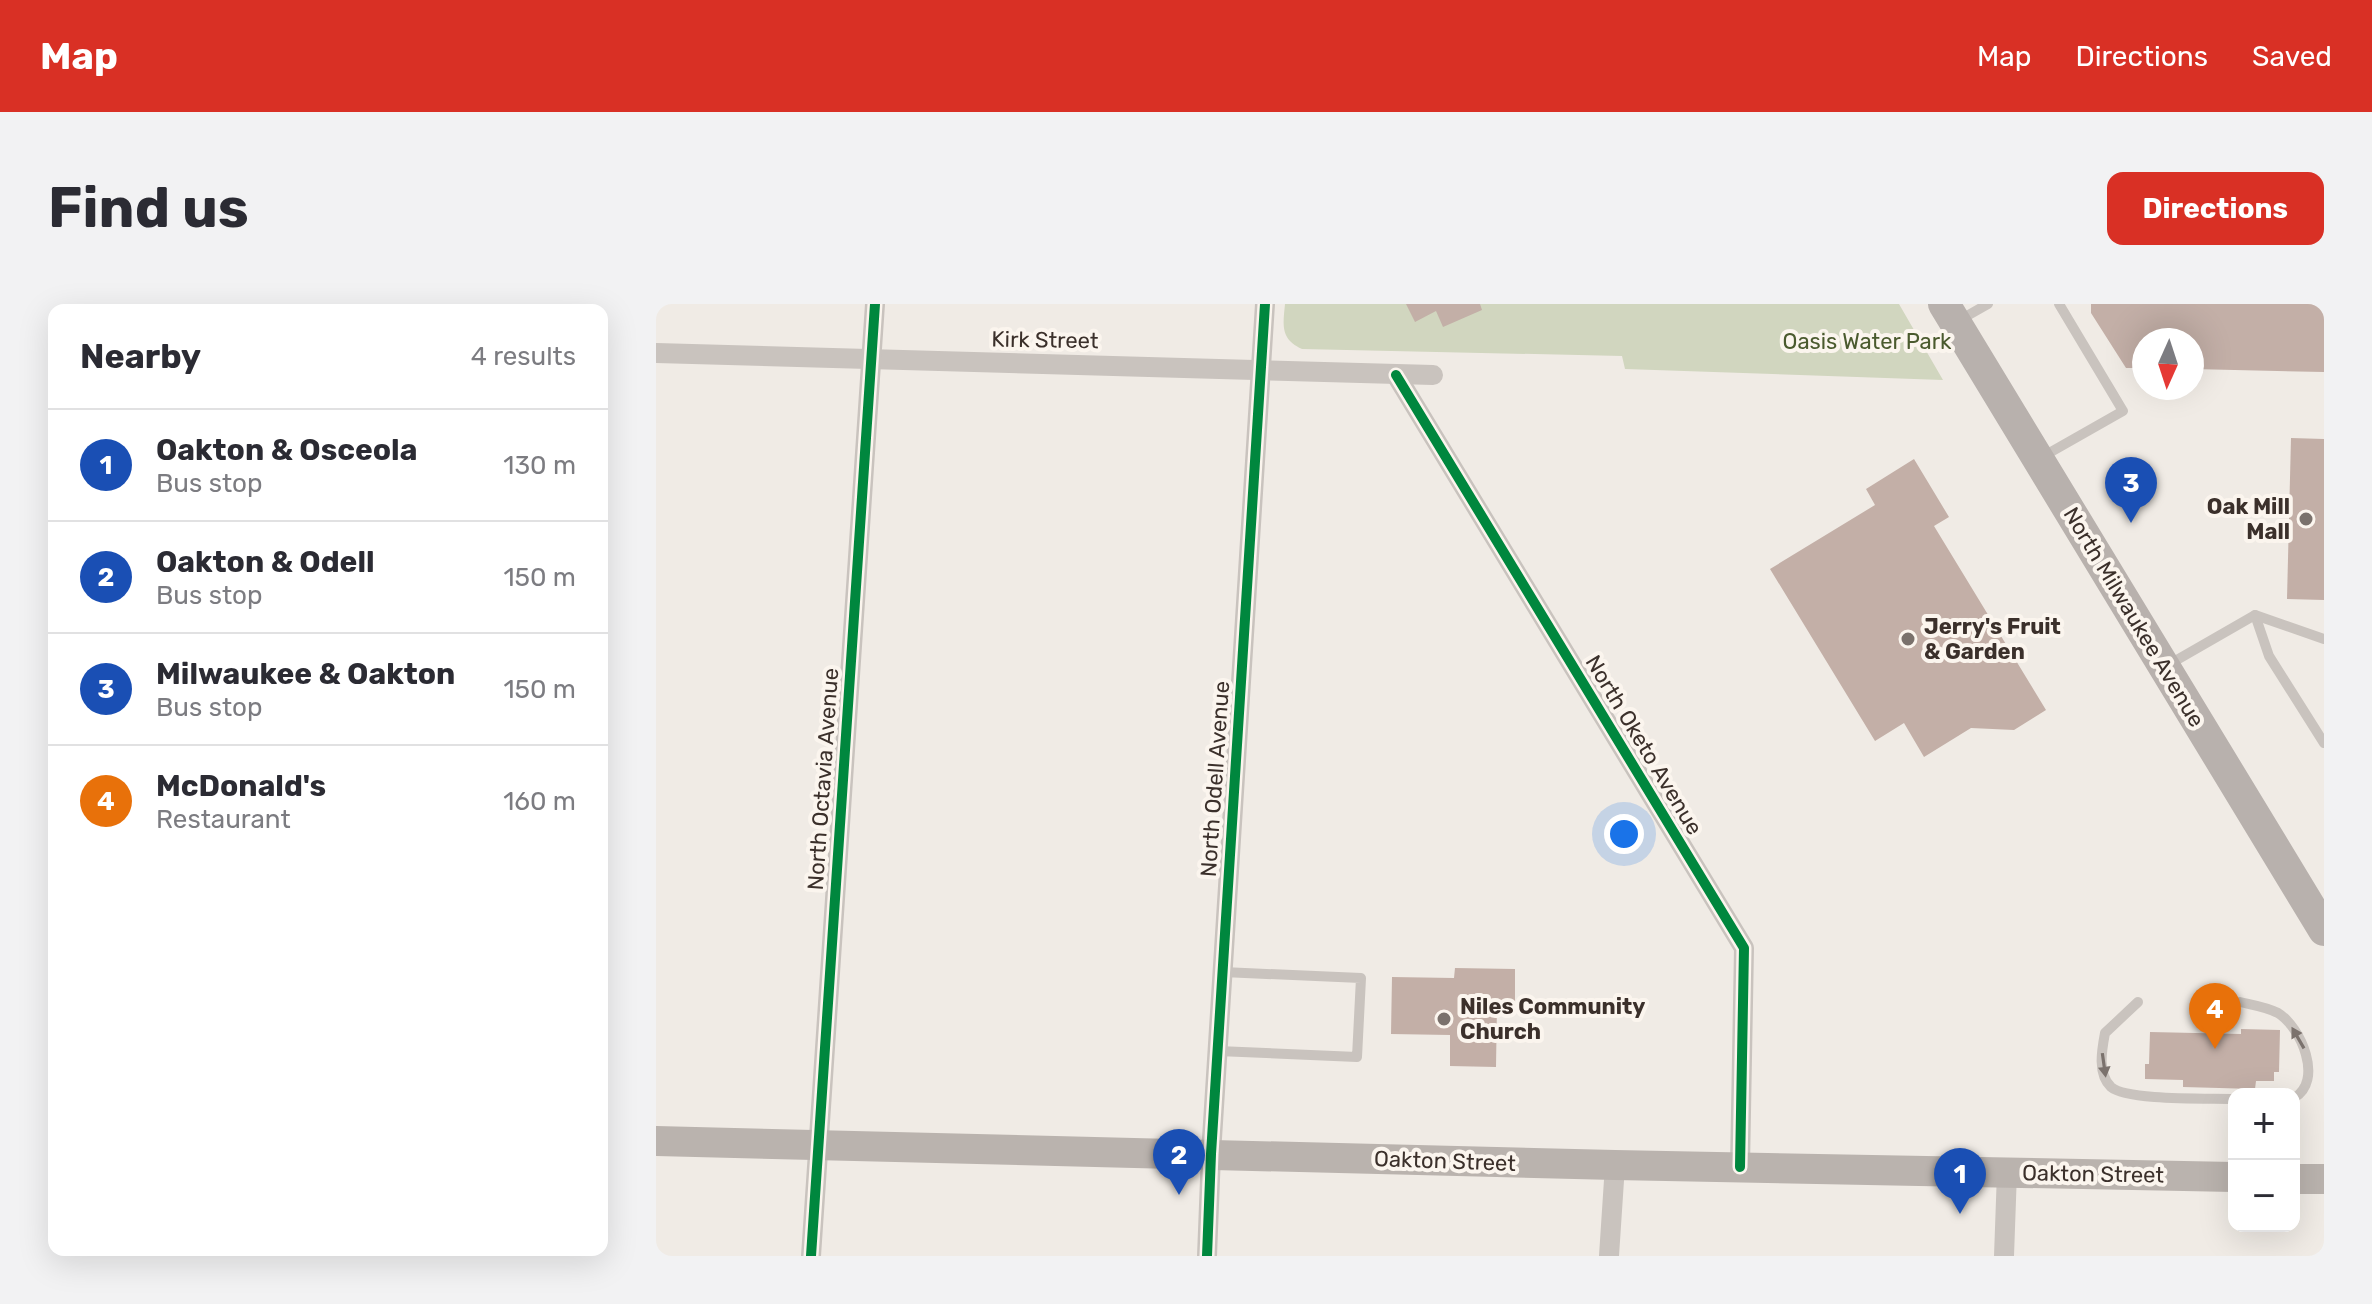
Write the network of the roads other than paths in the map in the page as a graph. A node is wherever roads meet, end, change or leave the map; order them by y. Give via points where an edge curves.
1 (875, 304) edge
2 (1265, 304) edge
3 (1988, 304) edge
4 (2059, 304) edge
5 (1950, 313) edge
6 (656, 353) edge
7 (872, 360) junction
8 (1261, 370) junction
9 (1396, 375) junction
10 (1433, 375) dead end
11 (2038, 459) junction
12 (2255, 615) junction
13 (2324, 639) edge
14 (2163, 668) junction
15 (2324, 743) edge
16 (2321, 918) edge
17 (1223, 972) junction
18 (2138, 1002) dead end
19 (2240, 1002) dead end
20 (1218, 1051) junction
21 (2300, 1094) edge
22 (2228, 1099) edge
23 (656, 1141) edge
24 (818, 1145) junction
25 (1211, 1154) junction
26 (1615, 1165) junction
27 (1740, 1167) junction
28 (2007, 1172) junction
29 (2228, 1177) edge
30 (2300, 1179) edge
31 (2324, 1179) edge
32 (811, 1256) edge
33 (1207, 1256) edge
34 (1609, 1256) edge
35 (2004, 1256) edge

1 - 7 street, North Octavia Avenue
2 - 8 street, North Odell Avenue
3 - 5 lane
4 - 11 lane via 2123,411
5 - 11 main road, North Milwaukee Avenue
6 - 7 street, Kirk Street
7 - 8 street, Kirk Street
7 - 24 street, North Octavia Avenue
8 - 9 street, Kirk Street
8 - 17 street, North Odell Avenue
9 - 10 street, Kirk Street
9 - 27 street, North Oketo Avenue via 1744,948
11 - 14 main road, North Milwaukee Avenue
12 - 13 lane
12 - 14 lane
12 - 15 lane via 2269,656
14 - 16 main road, North Milwaukee Avenue
17 - 20 street, North Odell Avenue
17 - 20 lane via 1361,978 1357,1057
18 -> 22 lane via 2105,1033 2102,1064 2112,1088 2158,1097
21 -> 19 lane via 2311,1079 2309,1058 2289,1023 2277,1013
20 - 25 street, North Odell Avenue
23 - 24 main road, Oakton Street
24 - 25 main road, Oakton Street
24 - 32 street, North Octavia Avenue
25 - 26 main road, Oakton Street
25 - 33 street, North Odell Avenue
26 - 27 main road, Oakton Street
26 - 34 street
27 - 28 main road, Oakton Street
28 - 29 main road, Oakton Street
28 - 35 street
30 - 31 main road

